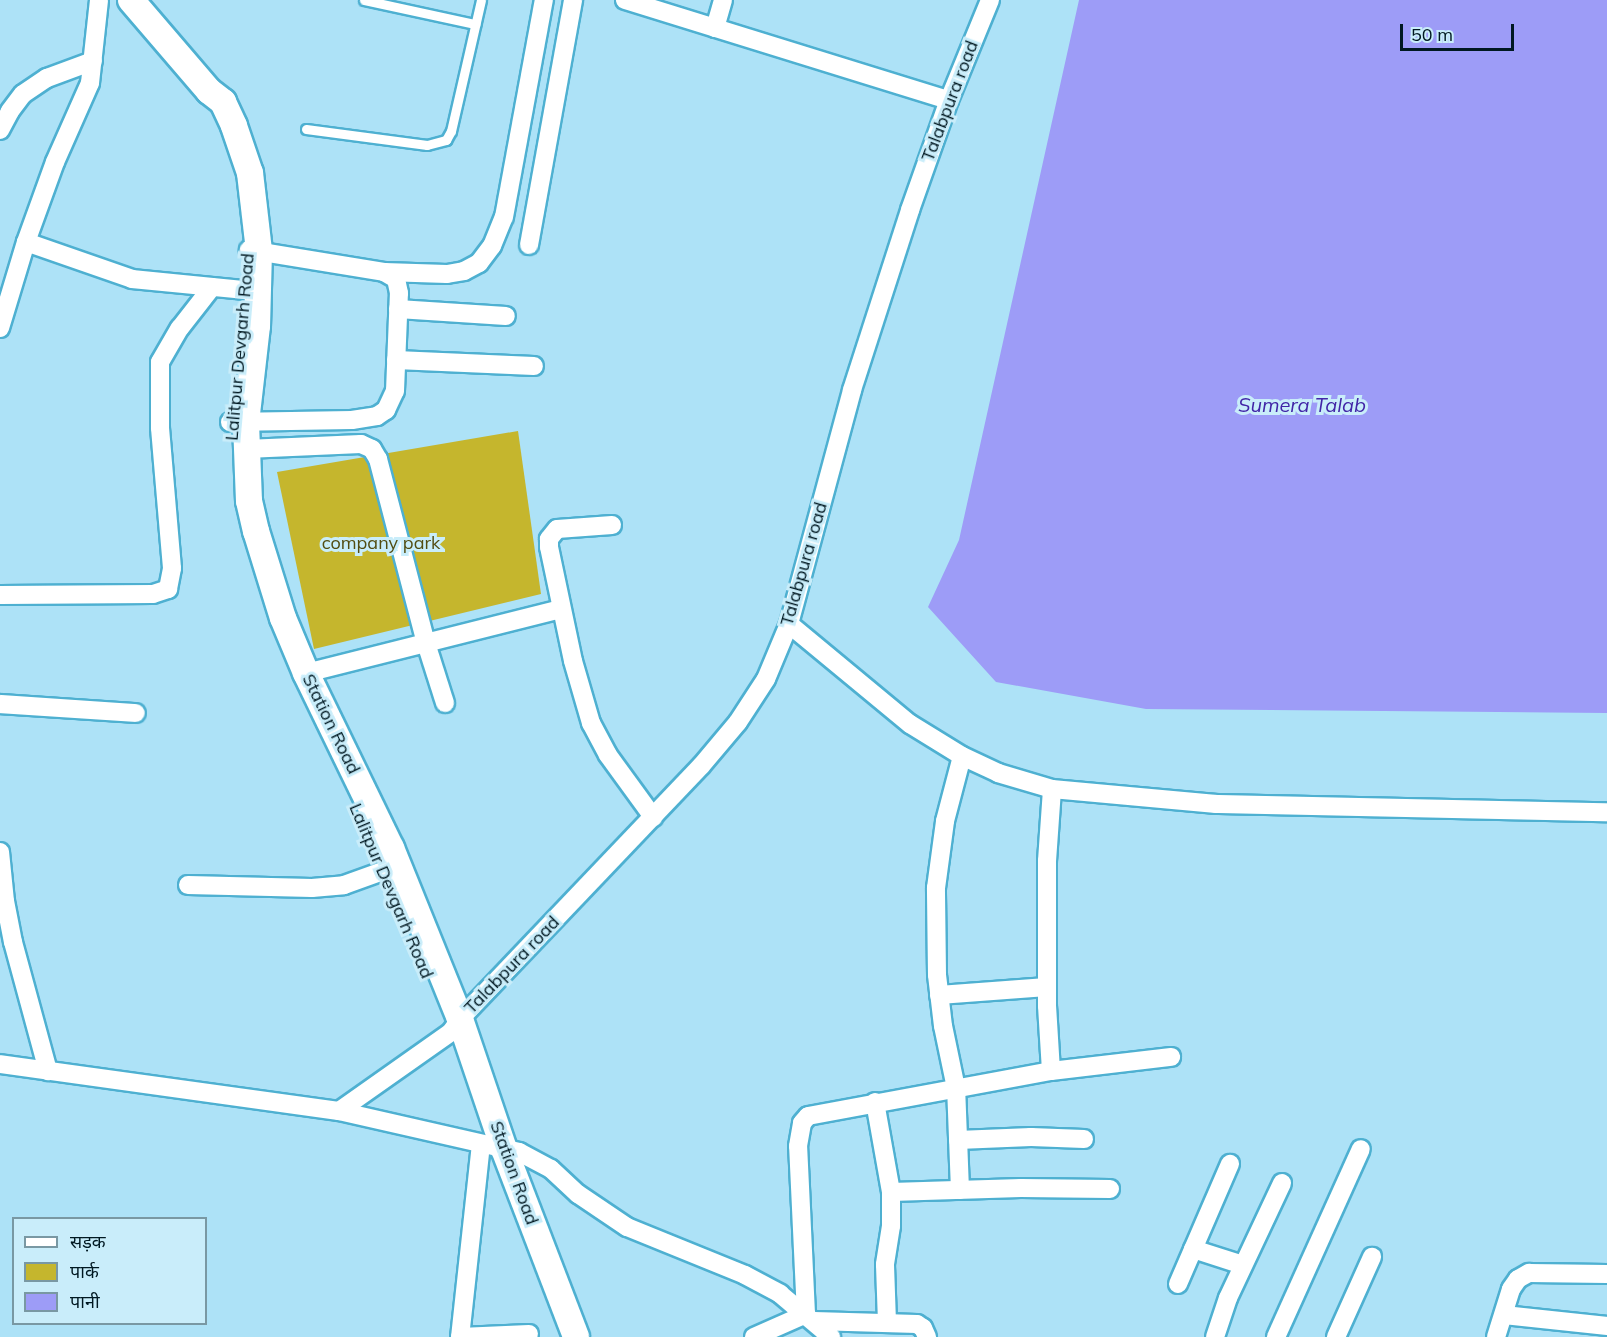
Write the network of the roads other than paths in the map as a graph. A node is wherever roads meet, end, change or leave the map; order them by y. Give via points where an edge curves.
1 (99, 0) edge
2 (131, 0) edge
3 (364, 0) edge
4 (480, 0) edge
5 (544, 0) edge
6 (573, 0) edge
7 (625, 0) edge
8 (723, 0) edge
9 (990, 0) edge
10 (677, 8) edge
11 (475, 24) junction
12 (715, 28) junction
13 (93, 61) junction
14 (949, 100) junction
15 (306, 129) dead end
16 (0, 130) edge
17 (26, 242) junction
18 (530, 245) dead end
19 (254, 251) junction
20 (384, 272) junction
21 (213, 287) junction
22 (245, 290) junction
23 (398, 309) junction
24 (506, 315) dead end
25 (0, 328) edge
26 (396, 360) junction
27 (534, 366) dead end
28 (238, 423) junction
29 (246, 449) junction
30 (612, 525) dead end
31 (0, 595) edge
32 (560, 609) junction
33 (789, 624) junction
34 (426, 643) junction
35 (306, 673) junction
36 (445, 703) dead end
37 (0, 704) edge
38 (136, 713) dead end
39 (962, 756) junction
40 (1052, 789) junction
41 (1607, 812) edge
42 (653, 817) junction
43 (0, 852) edge
44 (386, 870) junction
45 (188, 885) dead end
46 (1047, 987) junction
47 (939, 995) junction
48 (456, 1025) junction
49 (1171, 1057) dead end
50 (0, 1064) edge
51 (48, 1071) junction
52 (1052, 1071) junction
53 (956, 1088) junction
54 (875, 1102) junction
55 (339, 1111) junction
56 (1084, 1139) dead end
57 (958, 1140) junction
58 (492, 1147) junction
59 (1361, 1149) dead end
60 (1230, 1164) dead end
61 (1282, 1183) dead end
62 (1110, 1189) dead end
63 (960, 1190) junction
64 (891, 1192) junction
65 (1193, 1249) junction
66 (1372, 1257) dead end
67 (1243, 1265) junction
68 (1607, 1274) edge
69 (1178, 1284) dead end
70 (1504, 1316) junction
71 (810, 1317) junction
72 (887, 1322) junction
73 (1607, 1326) edge
74 (529, 1334) dead end
75 (510, 1336) edge
76 (562, 1337) edge
77 (576, 1337) edge
78 (754, 1337) edge
79 (831, 1337) edge
80 (927, 1337) edge
81 (1215, 1337) edge
82 (1275, 1337) edge
83 (1336, 1337) edge
84 (1496, 1337) edge

1 - 13 street
2 - 19 main road, Lalitpur Devgarh Road via 209,91 241,187
3 - 11 lane
4 - 11 lane
5 - 20 street via 504,217 492,246 479,263 465,271
6 - 18 street
7 - 10 street
8 - 12 street
9 - 14 street, Talabpura road
10 - 12 street
11 - 15 lane via 446,140 427,145
12 - 14 street
13 - 16 street via 47,78 23,94
13 - 17 street via 84,102 55,162
14 - 33 street, Talabpura road via 852,390
17 - 21 street via 132,279
17 - 25 street
19 - 20 street
19 - 22 main road, Lalitpur Devgarh Road
19 - 28 main road, Station Road via 257,326
20 - 23 street via 396,279
21 - 22 street
21 - 31 street via 160,362 160,428 172,568 168,589 153,594
22 - 28 main road, Lalitpur Devgarh Road
23 - 24 street
23 - 26 street
26 - 27 street
26 - 28 street via 395,391 387,410 377,416
28 - 29 main road, Station Road
28 - 44 main road, Lalitpur Devgarh Road via 236,509 254,577 293,675
29 - 34 street via 361,444 372,449 378,459
29 - 35 main road, Station Road via 249,501 256,531 283,618
30 - 32 street via 567,527 552,533 549,547
32 - 34 street
32 - 42 street via 591,723 608,755
33 - 39 street via 910,724
33 - 42 street, Talabpura road via 766,679 738,722
34 - 35 street
34 - 36 street
35 - 48 main road, Station Road via 391,848
37 - 38 street
39 - 40 street via 998,773
39 - 47 street via 945,821 936,888
40 - 41 street via 1216,804
40 - 46 street via 1047,861
42 - 48 street, Talabpura road
43 - 51 street via 13,942
44 - 45 street via 344,885 312,888
44 - 48 main road, Lalitpur Devgarh Road
46 - 47 street
46 - 52 street
47 - 53 street
48 - 55 street, Talabpura road
48 - 58 main road, Lalitpur Devgarh Road
49 - 52 street
50 - 51 street
51 - 55 street
52 - 53 street
53 - 54 street
53 - 57 street
54 - 64 street
54 - 71 street via 818,1112 802,1123 798,1146
55 - 58 street
56 - 57 street
57 - 63 street
58 - 71 street via 534,1158 627,1227 746,1275
58 - 75 street via 460,1337
58 - 76 main road, Lalitpur Devgarh Road via 526,1248
58 - 77 main road, Station Road
59 - 82 street
60 - 65 street
61 - 67 street
62 - 63 street
63 - 64 street
64 - 72 street via 885,1265
65 - 67 street
65 - 69 street
66 - 83 street
67 - 81 street
68 - 70 street via 1528,1273 1511,1289
70 - 73 street
70 - 84 street
71 - 72 street
71 - 78 street
71 - 79 street
72 - 80 street via 917,1324
74 - 75 street

